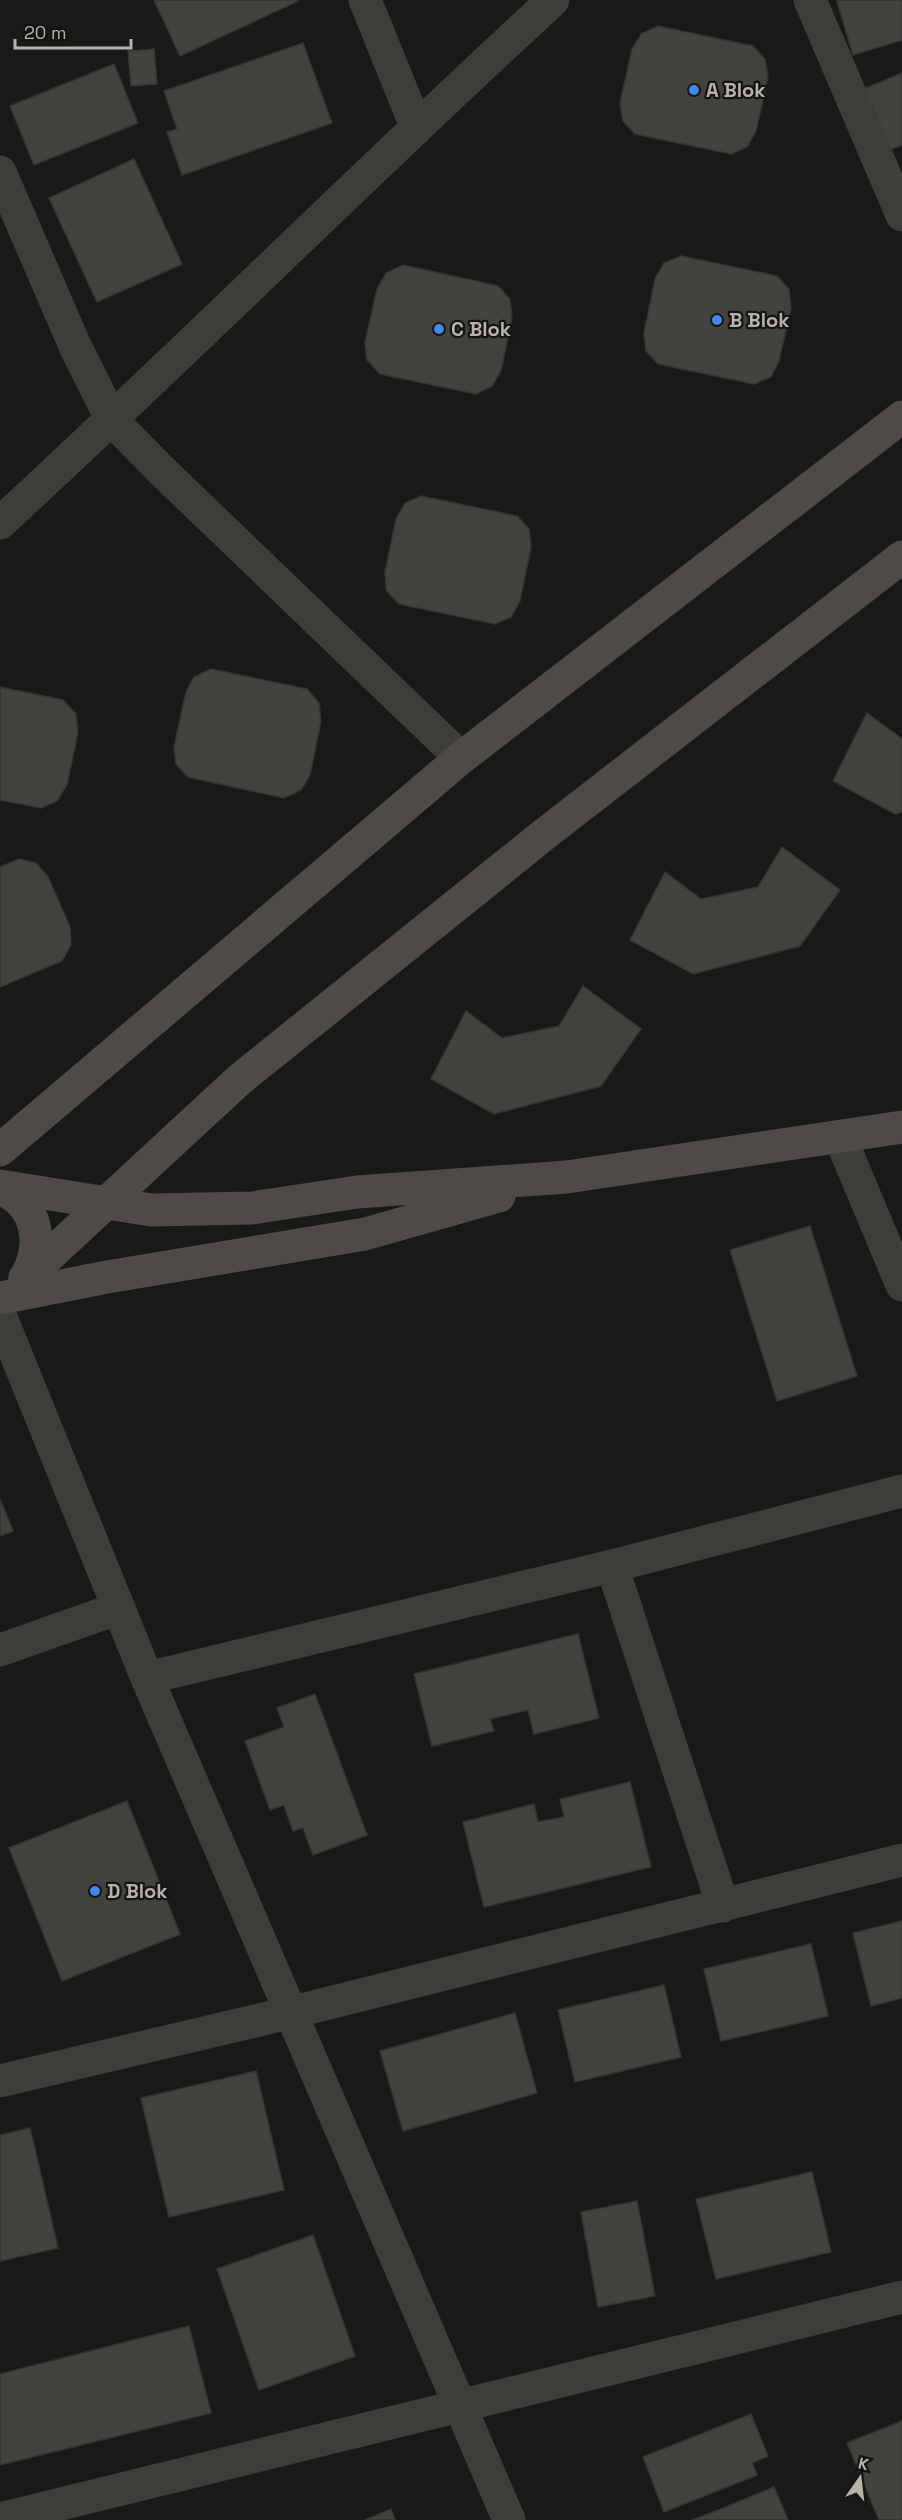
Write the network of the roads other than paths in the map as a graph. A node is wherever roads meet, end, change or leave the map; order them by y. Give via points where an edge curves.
1 (365, 0) edge
2 (553, 0) edge
3 (810, 0) edge
4 (416, 126) junction
5 (0, 172) edge
6 (902, 215) edge
7 (902, 417) edge
8 (112, 420) junction
9 (0, 523) edge
10 (902, 557) edge
11 (461, 758) junction
12 (902, 1127) edge
13 (840, 1137) junction
14 (0, 1150) edge
15 (567, 1177) junction
16 (0, 1187) edge
17 (109, 1202) junction
18 (902, 1285) edge
19 (8, 1291) edge
20 (0, 1315) edge
21 (902, 1491) edge
22 (612, 1566) junction
23 (119, 1608) junction
24 (0, 1650) edge
25 (147, 1678) junction
26 (902, 1860) edge
27 (723, 1906) junction
28 (289, 2013) junction
29 (0, 2081) edge
30 (902, 2297) edge
31 (461, 2404) junction
32 (0, 2519) edge
33 (509, 2520) edge

1 - 4 street
2 - 4 street
3 - 6 street
4 - 8 street
5 - 8 street via 75,346
7 - 11 main road
8 - 9 street
8 - 11 street
10 - 17 main road via 546,833 239,1080
11 - 14 main road
12 - 13 main road
13 - 15 main road
13 - 18 street
15 - 17 main road via 357,1192 252,1208 151,1210
15 - 19 main road via 365,1234
16 - 17 main road
16 - 19 main road via 24,1206 35,1230 32,1268
17 - 19 main road
20 - 23 street
21 - 22 street
22 - 25 street
22 - 27 street
23 - 24 street
23 - 25 street
25 - 28 street
26 - 27 street
27 - 28 street
28 - 29 street
28 - 31 street
30 - 31 street
31 - 32 street
31 - 33 street

